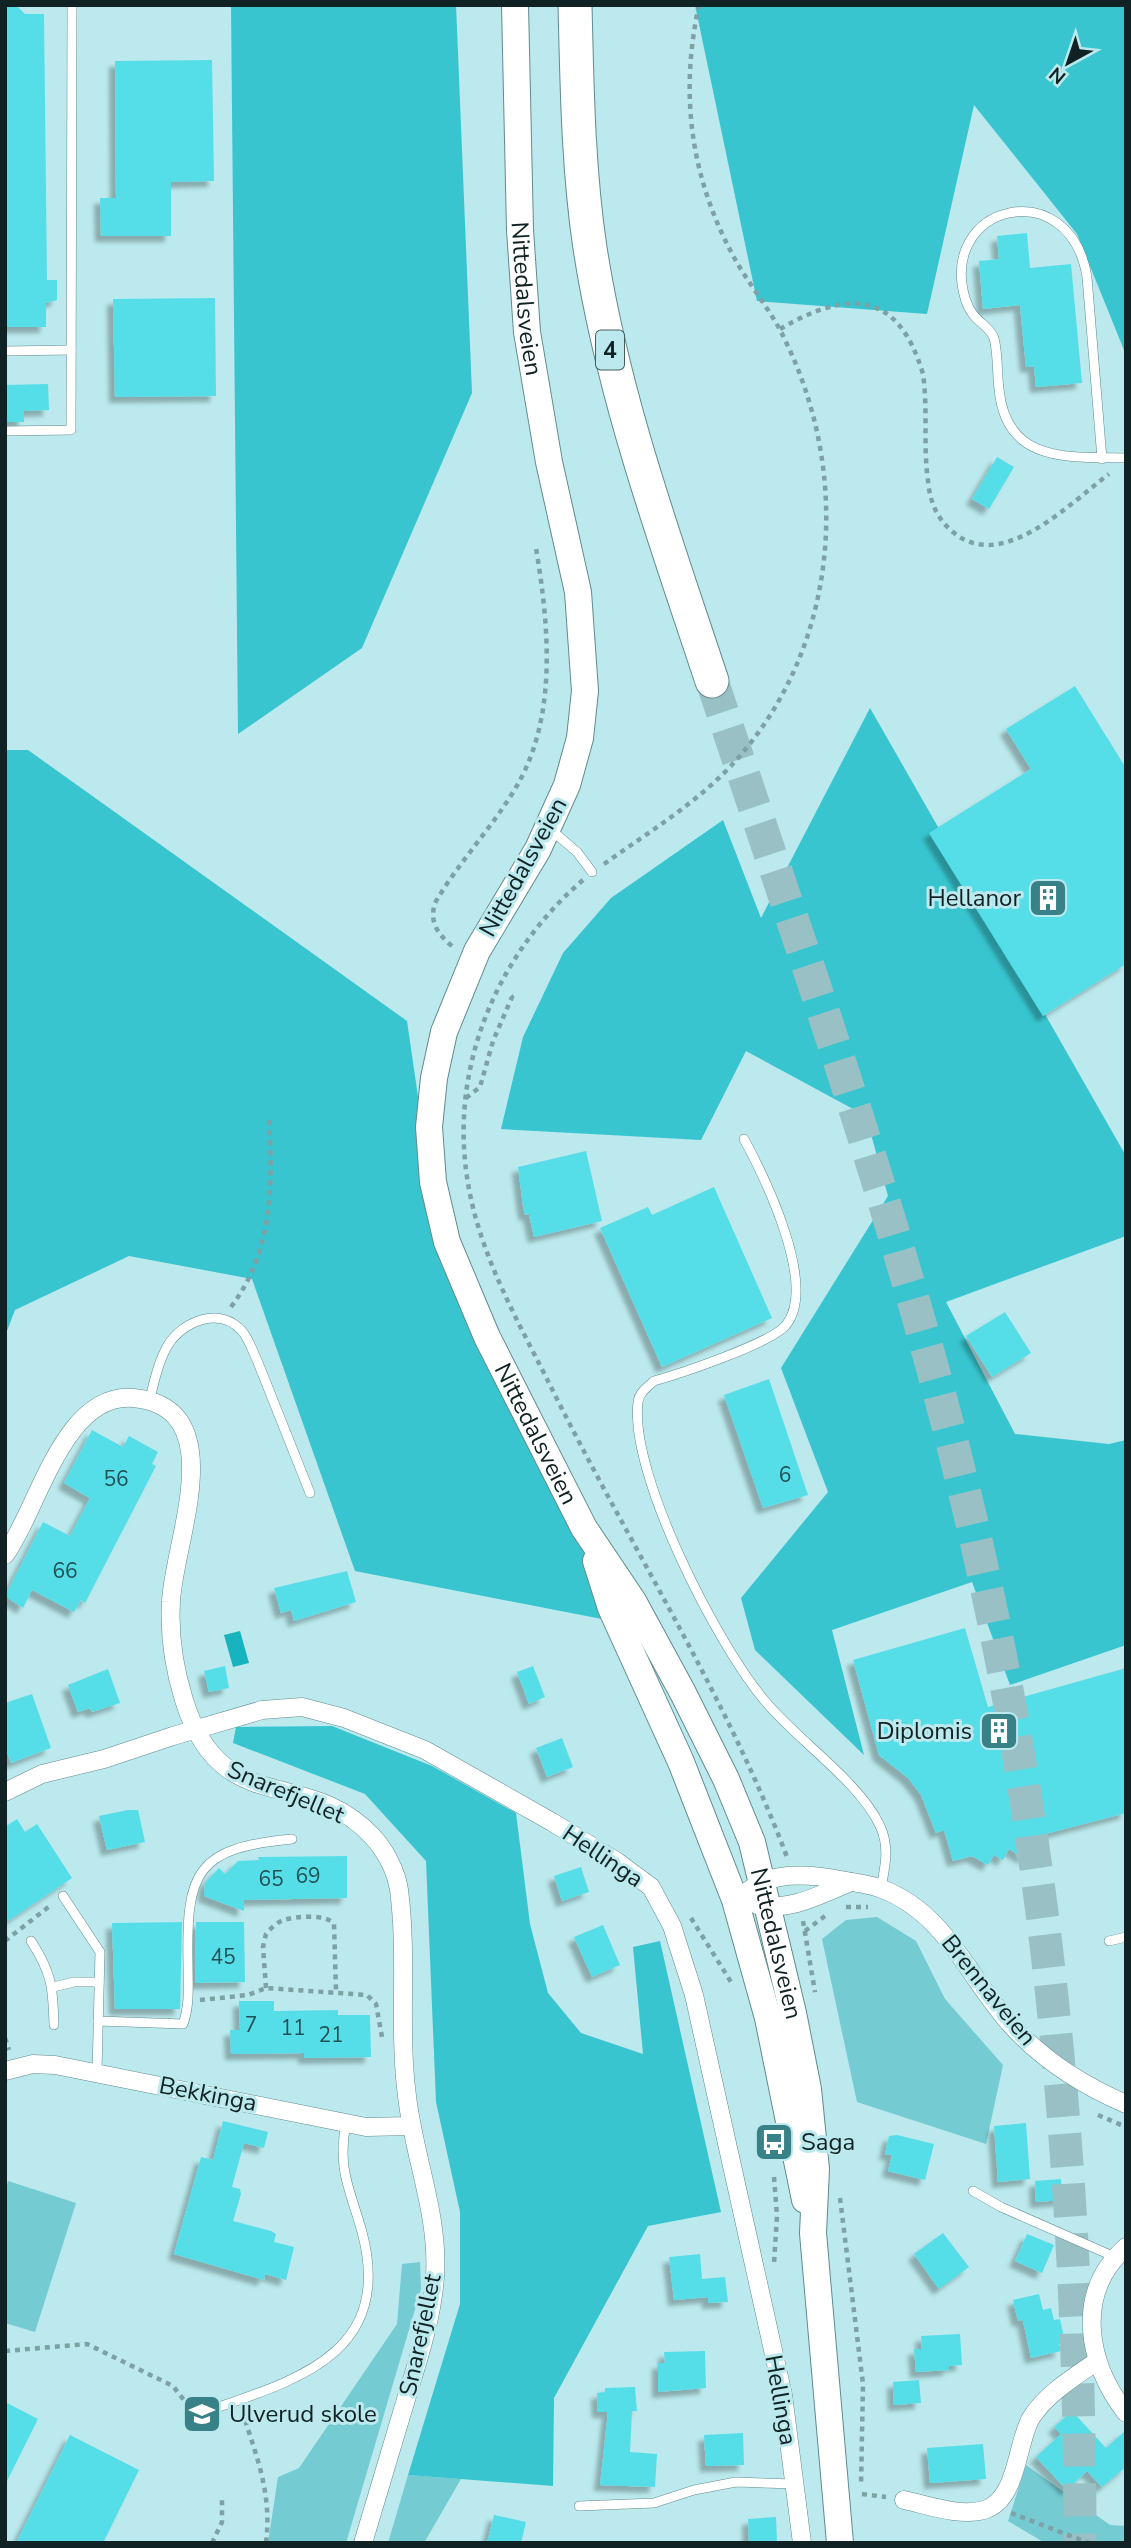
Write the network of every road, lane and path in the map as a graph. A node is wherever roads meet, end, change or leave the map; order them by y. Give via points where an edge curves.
1 (72, 5) edge
2 (515, 5) edge
3 (575, 5) edge
4 (699, 5) edge
5 (780, 329) junction
6 (71, 350) junction
7 (5, 351) edge
8 (5, 431) edge
9 (1102, 458) junction
10 (1124, 458) edge
11 (536, 548) dead end
12 (712, 681) tunnel mouth
13 (548, 827) junction
14 (592, 872) junction
15 (452, 946) dead end
16 (508, 994) dead end
17 (466, 1098) junction
18 (269, 1119) dead end
19 (744, 1139) dead end
20 (222, 1318) junction
21 (149, 1402) junction
22 (310, 1493) dead end
23 (584, 1528) junction
24 (5, 1555) edge
25 (195, 1730) junction
26 (5, 1792) edge
27 (292, 1839) dead end
28 (788, 1858) dead end
29 (762, 1882) junction
30 (851, 1882) junction
31 (881, 1888) junction
32 (63, 1896) joint
33 (659, 1897) junction
34 (735, 1900) junction
35 (768, 1908) junction
36 (876, 1908) dead end
37 (841, 1909) dead end
38 (830, 1913) dead end
39 (803, 1921) dead end
40 (805, 1931) junction
41 (1126, 1937) edge
42 (5, 1941) edge
43 (32, 1941) dead end
44 (1109, 1941) dead end
45 (99, 1983) junction
46 (53, 1987) junction
47 (266, 1988) junction
48 (736, 1990) dead end
49 (336, 1992) junction
50 (188, 2000) junction
51 (817, 2003) dead end
52 (98, 2021) junction
53 (54, 2025) dead end
54 (382, 2046) dead end
55 (5, 2071) edge
56 (97, 2072) junction
57 (1126, 2104) edge
58 (1093, 2113) dead end
59 (346, 2123) junction
60 (411, 2126) junction
61 (1126, 2127) edge
62 (773, 2169) dead end
63 (973, 2191) dead end
64 (840, 2196) dead end
65 (813, 2233) junction
66 (1121, 2252) edge
67 (762, 2300) junction
68 (5, 2351) edge
69 (1096, 2362) junction
70 (863, 2384) junction
71 (853, 2385) dead end
72 (239, 2400) junction
73 (1126, 2413) edge
74 (196, 2415) joint
75 (795, 2484) junction
76 (222, 2499) dead end
77 (904, 2500) dead end
78 (862, 2503) dead end
79 (995, 2504) junction
80 (579, 2506) dead end
81 (212, 2543) edge
82 (266, 2543) edge
83 (363, 2543) edge
84 (802, 2543) edge
85 (840, 2543) edge
86 (1089, 2543) edge

1 - 6 lane
2 - 13 main road, Nittedalsveien via 527,332 578,592 585,667 580,738 567,785
3 - 12 highway, 4 via 579,137 598,295 635,444
4 - 5 path via 689,81 695,159 724,237
5 - 10 path via 843,302 872,308 899,326 923,374 928,481 934,510 948,528 969,542 992,547 1012,542 1111,473
5 - 14 path via 812,411 827,491 823,574 807,639 769,716 727,770 664,824
6 - 7 lane
6 - 8 lane via 71,430
9 - 9 lane via 1040,450 1014,433 1004,418 993,336 970,310 961,277 966,244 981,227 999,217 1020,211 1043,213 1060,225 1080,251 1087,277
9 - 10 lane
11 - 15 path via 548,636 536,737 517,786 435,903 432,913 437,931
13 - 14 lane
13 - 23 main road, Nittedalsveien via 477,951 453,1005 434,1078 430,1155 438,1209 458,1272 486,1337
14 - 17 path via 534,929 507,970 478,1041
16 - 17 path via 510,1004 480,1087
17 - 28 path via 465,1151 471,1198 502,1288 577,1438 709,1680
18 - 20 path via 272,1174 266,1231 241,1293
19 - 31 lane via 764,1175 788,1247 796,1310 775,1336 654,1381 643,1391 638,1399 647,1474 694,1584 739,1668 785,1724 868,1805 880,1825 887,1851
20 - 21 lane via 191,1323 169,1344
20 - 22 lane via 247,1339
21 - 24 street via 117,1399 95,1407 80,1420
21 - 25 street, Snarefjellet via 178,1423 192,1452 191,1488 173,1574 171,1628 179,1685
23 - 29 main road, Nittedalsveien via 633,1601 711,1748 751,1842
23 - 34 main road, Nittedalsveien via 611,1608 687,1774
25 - 26 street, Hellinga via 42,1773
25 - 33 street, Hellinga via 281,1706 322,1710 425,1750 488,1784 616,1861
25 - 60 street, Snarefjellet via 223,1768 336,1809 360,1825 385,1854 398,1888
27 - 50 lane via 232,1849 218,1855 195,1880
29 - 30 street, Brennaveien via 815,1875
29 - 34 street, Brennaveien
29 - 35 main road, Nittedalsveien
30 - 31 street, Brennaveien
30 - 35 street via 800,1902
31 - 57 street, Brennaveien via 911,1903 937,1926 1027,2041 1070,2074
32 - 42 path
32 - 45 lane via 100,1952
33 - 48 path via 687,1913
33 - 67 street, Hellinga via 694,1995
34 - 35 street
34 - 65 main road, Nittedalsveien via 768,2018
35 - 65 main road, Nittedalsveien via 807,2089 816,2169
36 - 37 path
38 - 40 path
39 - 40 path
40 - 51 path
41 - 44 lane
43 - 46 lane via 49,1968
45 - 46 lane
45 - 52 lane
46 - 53 lane
47 - 49 path
47 - 49 path via 266,1934 286,1919 316,1918 334,1924
47 - 50 path via 248,1995
49 - 54 path via 372,1998 379,2013
50 - 52 lane via 183,2024 177,2026
52 - 56 lane
55 - 56 street, Bekkinga via 44,2064
56 - 59 street, Bekkinga
58 - 61 path
59 - 60 street, Bekkinga
59 - 72 lane via 341,2158 367,2258 365,2305 354,2329 322,2364
60 - 83 street, Snarefjellet via 432,2208 435,2278 423,2341
62 - 67 path via 775,2259
63 - 66 lane via 1001,2207
64 - 70 path
65 - 85 main road, Nittedalsveien
66 - 69 street via 1100,2281 1092,2309
67 - 75 street, Hellinga via 783,2395
68 - 74 path via 87,2344 173,2386
69 - 73 street
69 - 79 street via 1055,2392 1032,2416 1007,2486
70 - 71 path
70 - 78 path
72 - 74 lane
72 - 82 path via 267,2488
75 - 80 lane via 737,2482 654,2503
75 - 84 street, Hellinga
76 - 81 path via 222,2522
77 - 79 street via 972,2512
79 - 86 path

